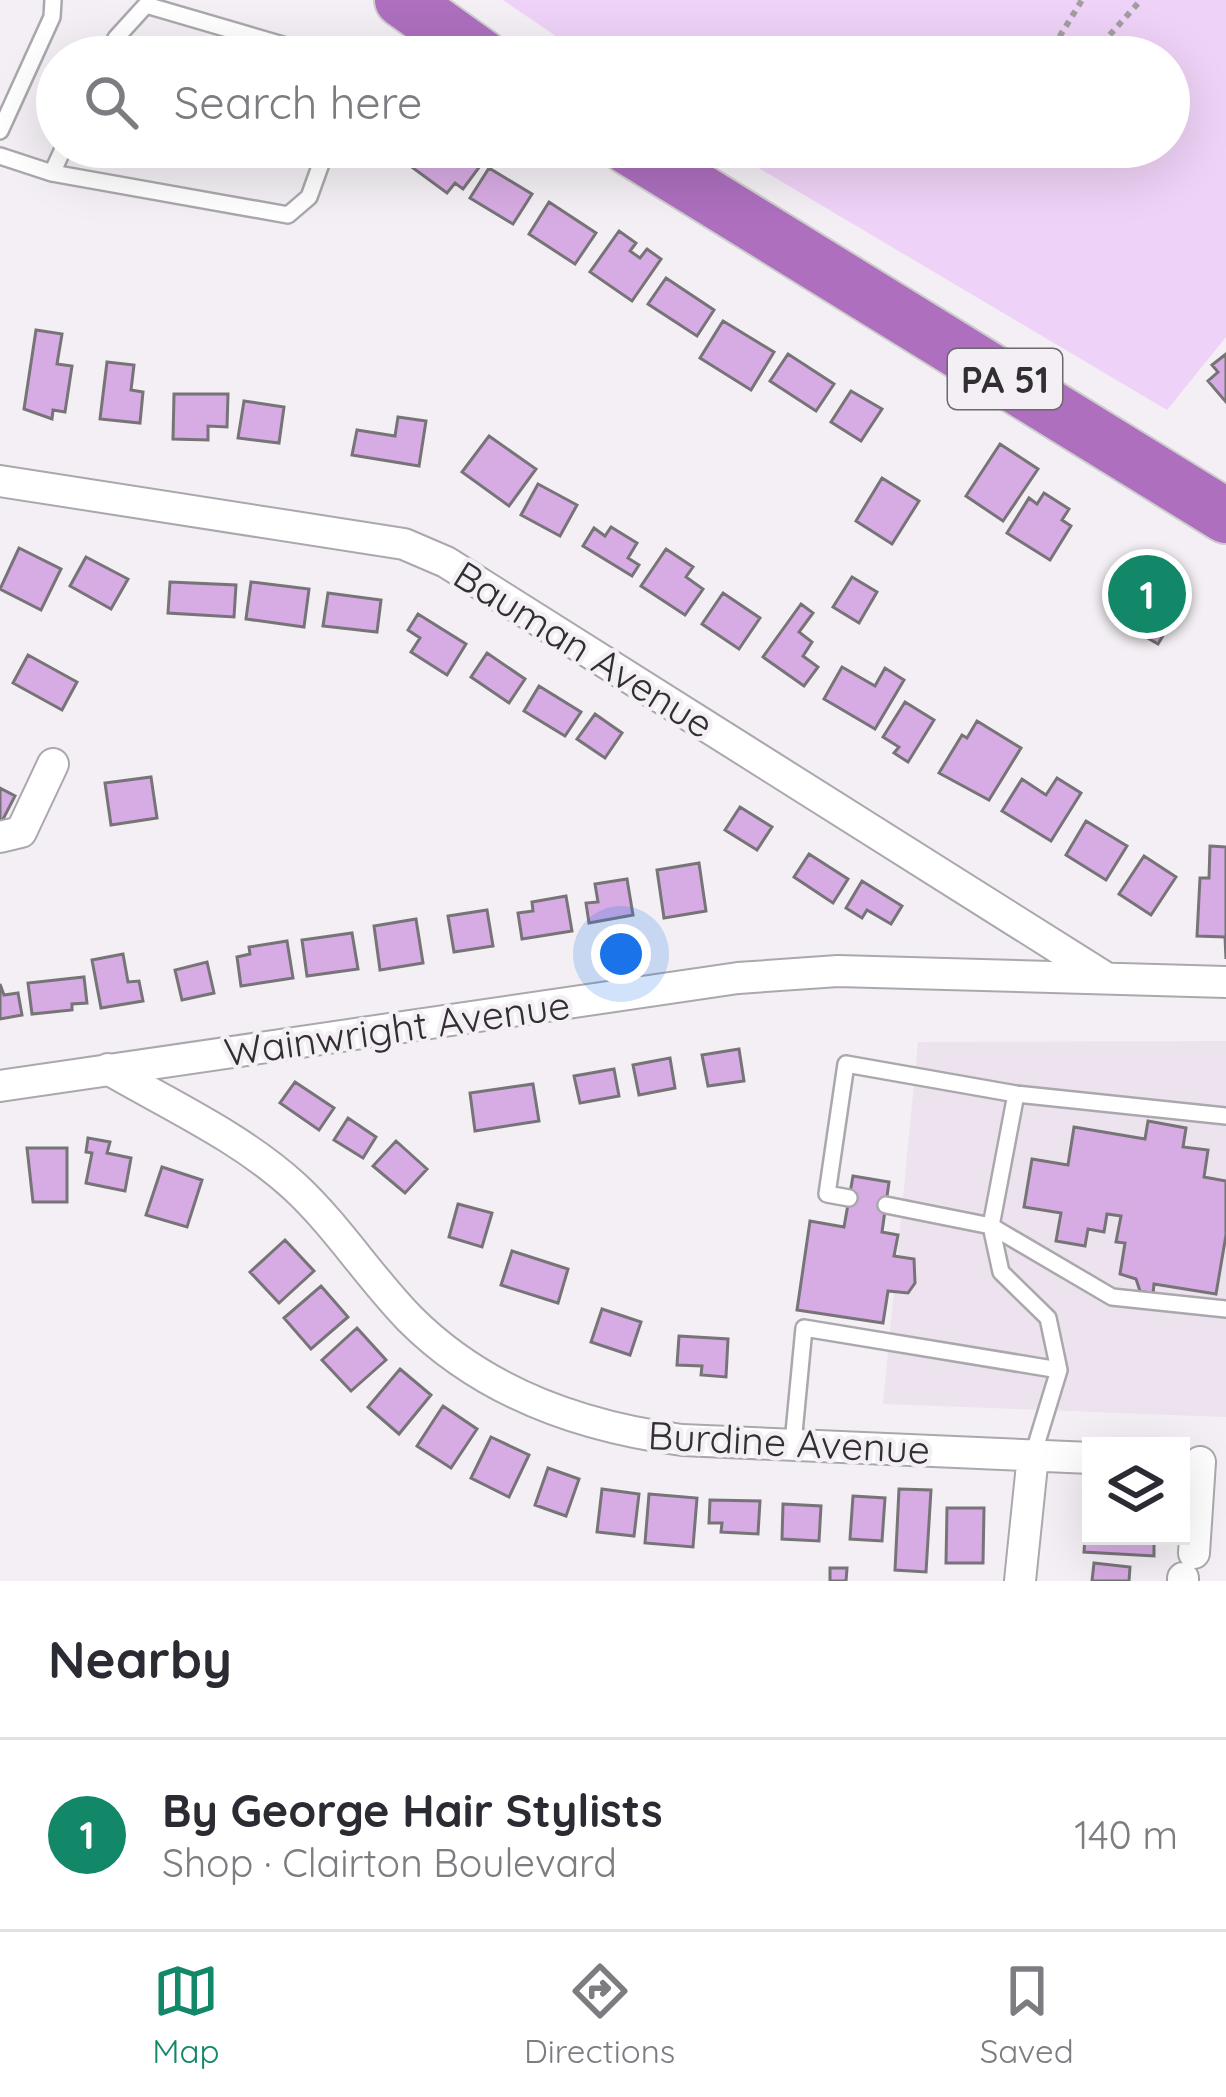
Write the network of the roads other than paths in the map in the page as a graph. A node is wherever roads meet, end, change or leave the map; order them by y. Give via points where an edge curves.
1 (53, 0) edge
2 (402, 0) edge
3 (43, 36) edge
4 (118, 36) edge
5 (253, 36) edge
6 (453, 36) edge
7 (36, 52) edge
8 (0, 131) edge
9 (0, 156) edge
10 (36, 168) edge
11 (37, 168) edge
12 (54, 168) edge
13 (319, 168) edge
14 (662, 168) edge
15 (52, 173) junction
16 (0, 481) edge
17 (1226, 516) edge
18 (53, 764) dead end
19 (11, 835) edge
20 (1106, 978) junction
21 (1226, 982) edge
22 (108, 1069) junction
23 (0, 1086) edge
24 (1016, 1094) junction
25 (1226, 1116) edge
26 (848, 1198) dead end
27 (886, 1205) dead end
28 (992, 1226) junction
29 (1226, 1309) edge
30 (1059, 1370) junction
31 (794, 1443) junction
32 (1033, 1455) junction
33 (1082, 1458) edge
34 (1202, 1462) edge
35 (1186, 1570) edge
36 (1020, 1581) edge

1 - 3 lane
2 - 6 highway
4 - 5 lane via 146,4
7 - 8 lane
9 - 10 lane
11 - 15 lane
12 - 15 lane
13 - 15 lane via 309,197 287,214
14 - 17 highway, PA 51
16 - 20 street, Bauman Avenue via 404,544 446,562
18 - 19 street
20 - 21 street, Wainwright Avenue
20 - 22 street, Wainwright Avenue via 838,971 738,978
22 - 23 street, Wainwright Avenue
22 - 31 street, Burdine Avenue via 292,1184 410,1319 474,1370 543,1406 617,1431
24 - 25 lane
24 - 26 lane via 847,1064 827,1194
24 - 28 lane
27 - 28 lane
28 - 29 lane via 1112,1298
28 - 30 lane via 1001,1272 1048,1318
30 - 31 lane via 804,1328
30 - 32 lane
31 - 32 street, Burdine Avenue
32 - 33 street, Burdine Avenue
32 - 36 street
34 - 35 street

